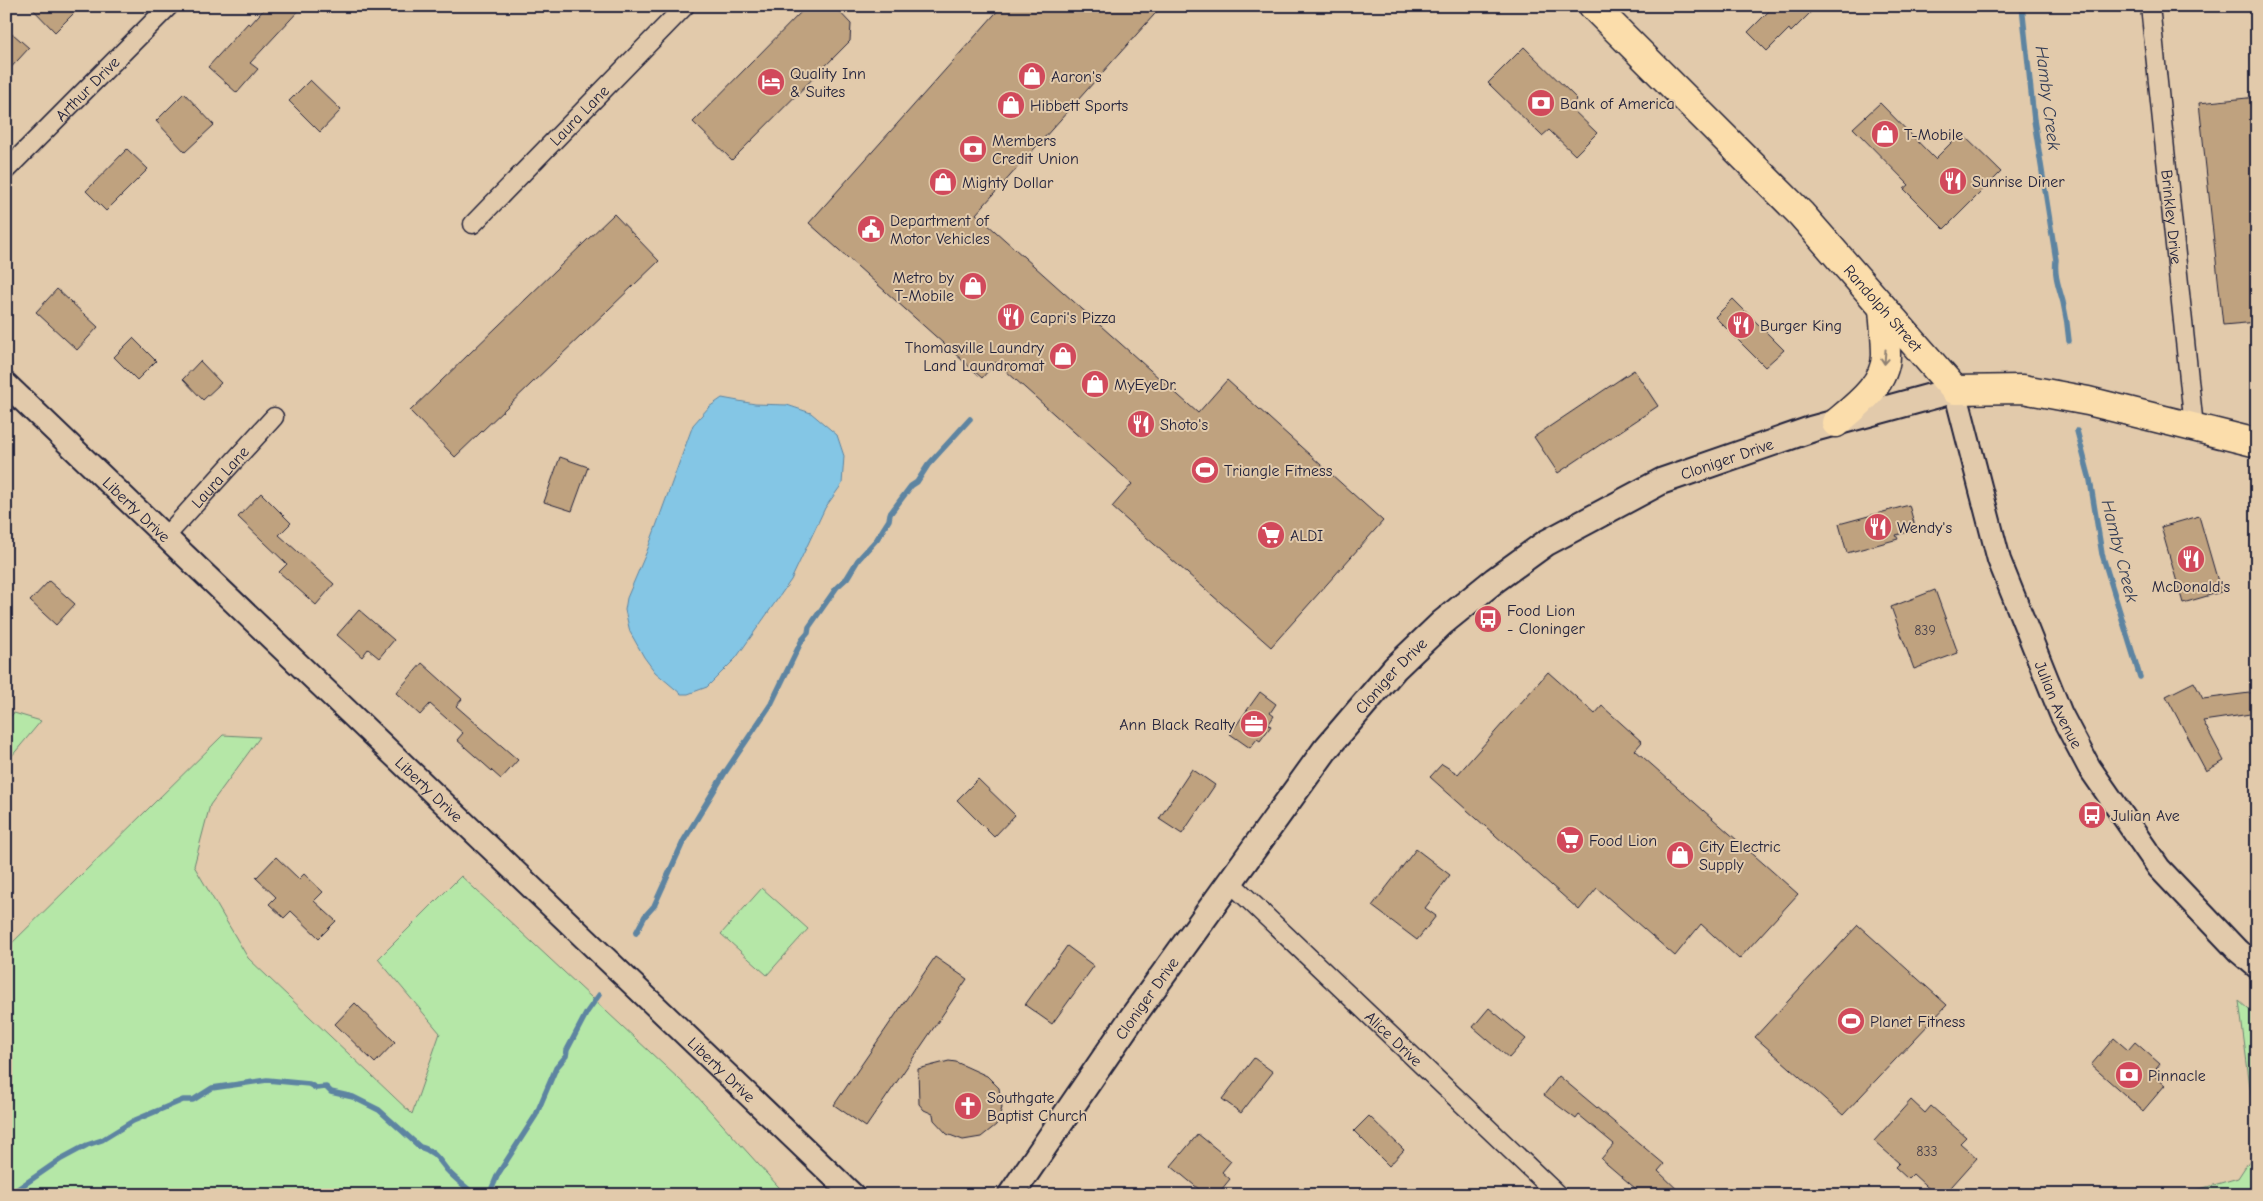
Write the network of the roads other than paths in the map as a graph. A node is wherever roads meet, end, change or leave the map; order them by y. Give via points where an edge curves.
1 (168, 6) edge
2 (685, 6) edge
3 (1593, 6) edge
4 (2150, 6) edge
5 (6, 170) edge
6 (473, 224) dead end
7 (1883, 308) junction
8 (6, 384) edge
9 (1955, 390) junction
10 (274, 417) dead end
11 (1836, 423) junction
12 (2194, 427) junction
13 (2257, 443) edge
14 (166, 536) junction
15 (1229, 881) junction
16 (2257, 967) edge
17 (852, 1195) edge
18 (1011, 1195) edge
19 (1558, 1195) edge

1 - 5 street, Arthur Drive
2 - 6 street, Laura Lane
3 - 7 main road, Randolph Street via 1801,214
4 - 12 street, Brinkley Drive
7 - 9 main road, Randolph Street
7 -> 11 main road via 1886,357 1882,373 1859,404
8 - 14 street, Liberty Drive
9 - 11 main road, Cloniger Drive
9 - 12 main road via 2024,389
9 - 16 street, Julian Avenue via 1999,560 2061,714 2089,767 2159,868
10 - 14 street, Laura Lane
11 - 15 main road, Cloniger Drive via 1662,481 1546,543 1495,580 1442,623 1395,668 1325,750
12 - 13 main road
14 - 17 street, Liberty Drive
15 - 18 main road, Cloniger Drive
15 - 19 street, Alice Drive

